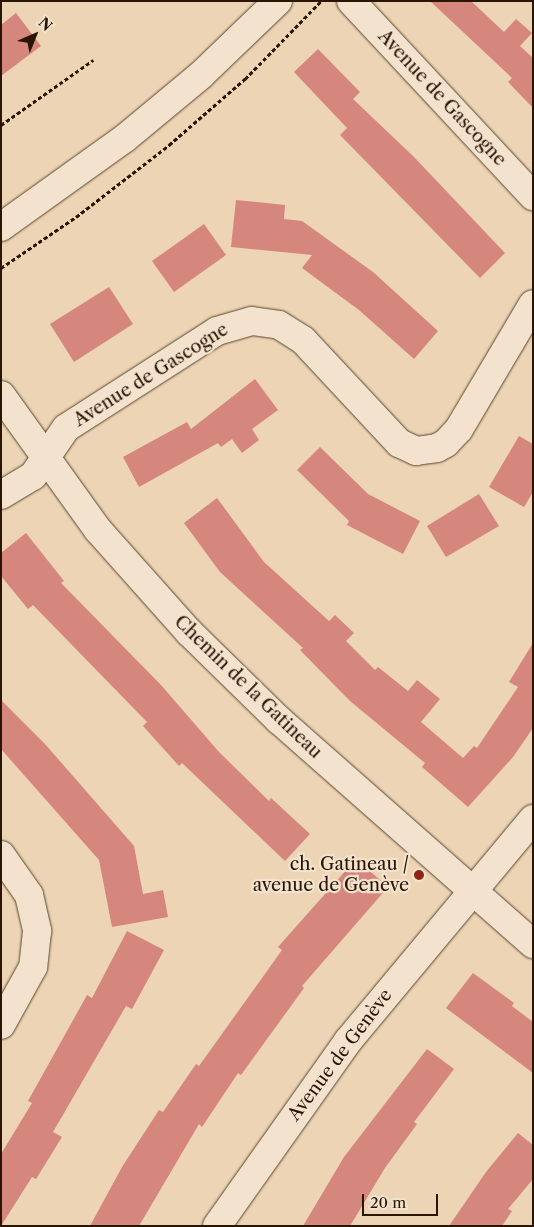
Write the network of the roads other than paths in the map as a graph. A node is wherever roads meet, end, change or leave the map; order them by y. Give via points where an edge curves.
1 (278, 1) edge
2 (352, 1) edge
3 (533, 196) edge
4 (1, 227) edge
5 (533, 304) edge
6 (1, 395) edge
7 (44, 457) junction
8 (1, 495) edge
9 (533, 820) edge
10 (1, 855) edge
11 (472, 890) junction
12 (533, 944) edge
13 (1, 1025) edge
14 (217, 1226) edge

1 - 4 street via 201,75 124,139
2 - 3 street, Avenue de Gascogne
5 - 7 street, Avenue de Gascogne via 459,428 437,448 416,451 399,443 302,340 279,324 252,321 217,331 117,394 66,428
6 - 7 street, Chemin de la Gatineau
7 - 8 street, Avenue de Gascogne via 25,483
7 - 11 street, Chemin de la Gatineau via 122,559 209,652 279,720
9 - 11 street, Avenue de Genève
10 - 13 street via 29,895 38,931 33,967
11 - 12 street, Chemin de la Gatineau
11 - 14 street, Avenue de Genève via 348,1041

